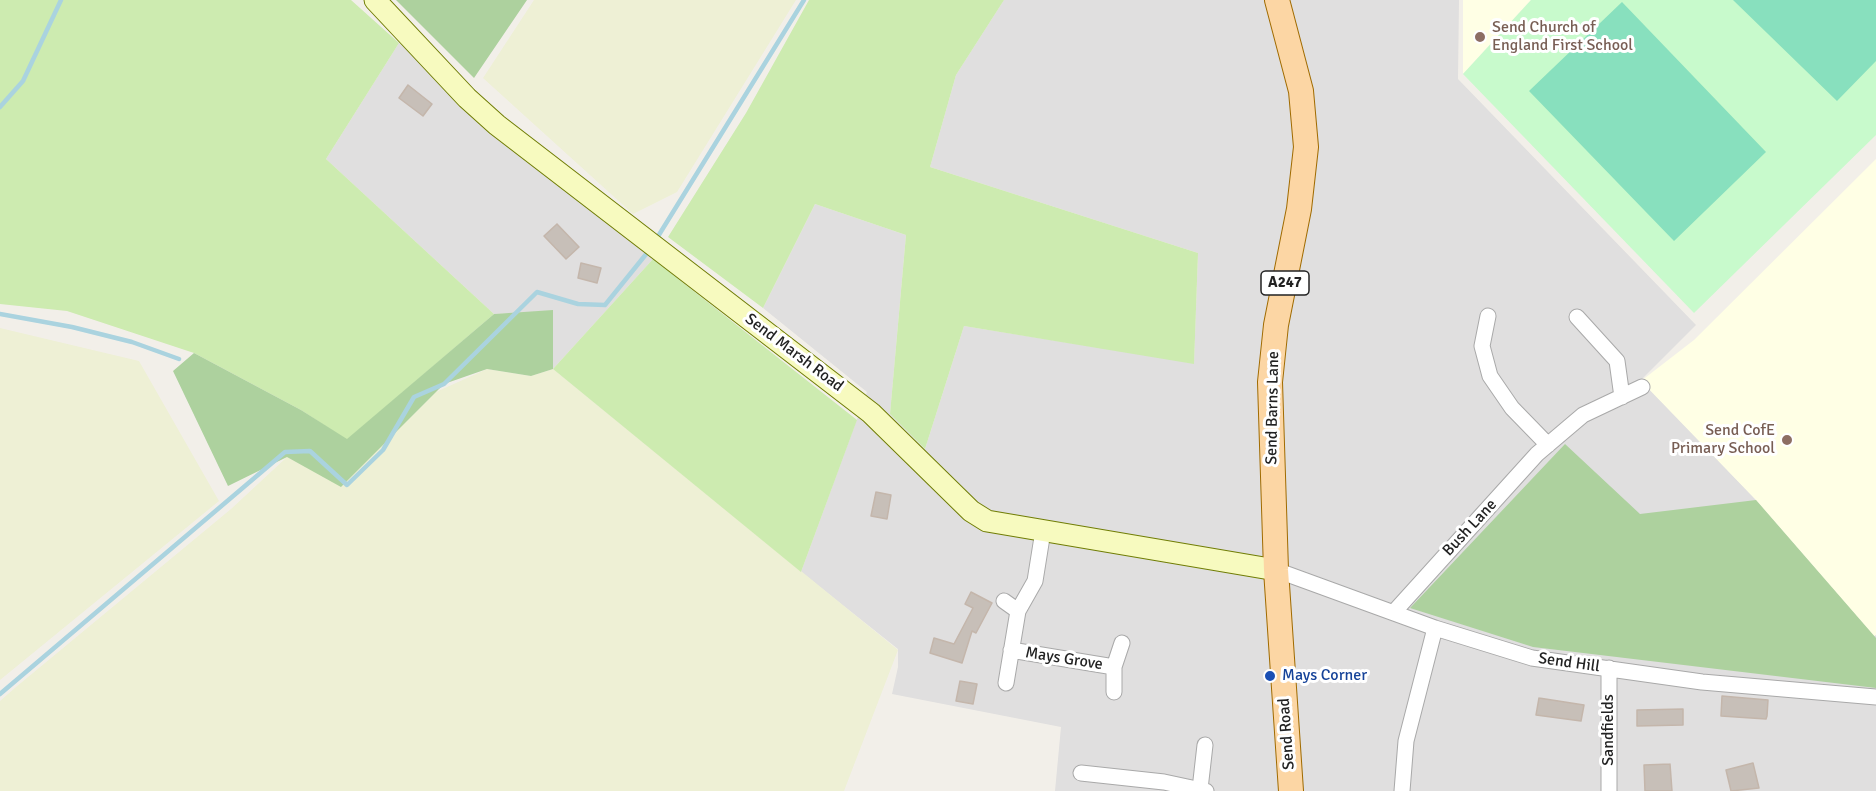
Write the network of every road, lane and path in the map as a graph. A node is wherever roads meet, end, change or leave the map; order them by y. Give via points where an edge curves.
1 (375, 0) edge
2 (1277, 0) edge
3 (1488, 316) dead end
4 (1578, 317) dead end
5 (1642, 387) dead end
6 (1622, 397) junction
7 (1548, 445) junction
8 (1043, 531) junction
9 (1276, 570) junction
10 (1004, 601) dead end
11 (1017, 610) junction
12 (1394, 612) junction
13 (1435, 627) junction
14 (1122, 643) dead end
15 (1011, 650) junction
16 (1114, 667) junction
17 (1609, 668) junction
18 (1006, 683) dead end
19 (1114, 692) dead end
20 (1876, 697) edge
21 (1205, 745) dead end
22 (1081, 773) dead end
23 (1203, 790) edge
24 (1291, 791) edge
25 (1402, 791) edge
26 (1609, 791) edge

1 - 8 main road, Send Marsh Road via 497,125 871,413 971,511 987,521
2 - 9 main road, Send Barns Lane / A247 via 1301,91 1306,147 1270,382
3 - 7 street via 1482,346 1490,376 1512,408
4 - 6 street via 1617,362
5 - 6 street, Bush Lane
6 - 7 street, Bush Lane via 1583,415
7 - 12 street, Bush Lane
8 - 9 main road, Send Marsh Road
8 - 11 street via 1035,581
9 - 12 street, Send Hill
9 - 24 main road, Send Road / A247
10 - 11 street
11 - 15 street
12 - 13 street, Send Hill
13 - 17 street, Send Hill via 1532,658
13 - 25 street via 1406,741
14 - 16 street, Mays Grove
15 - 16 street, Mays Grove
15 - 18 street, Mays Grove
16 - 19 street, Mays Grove
17 - 20 street, Send Hill via 1702,682
17 - 26 street, Sandfields
21 - 23 street
22 - 23 street

